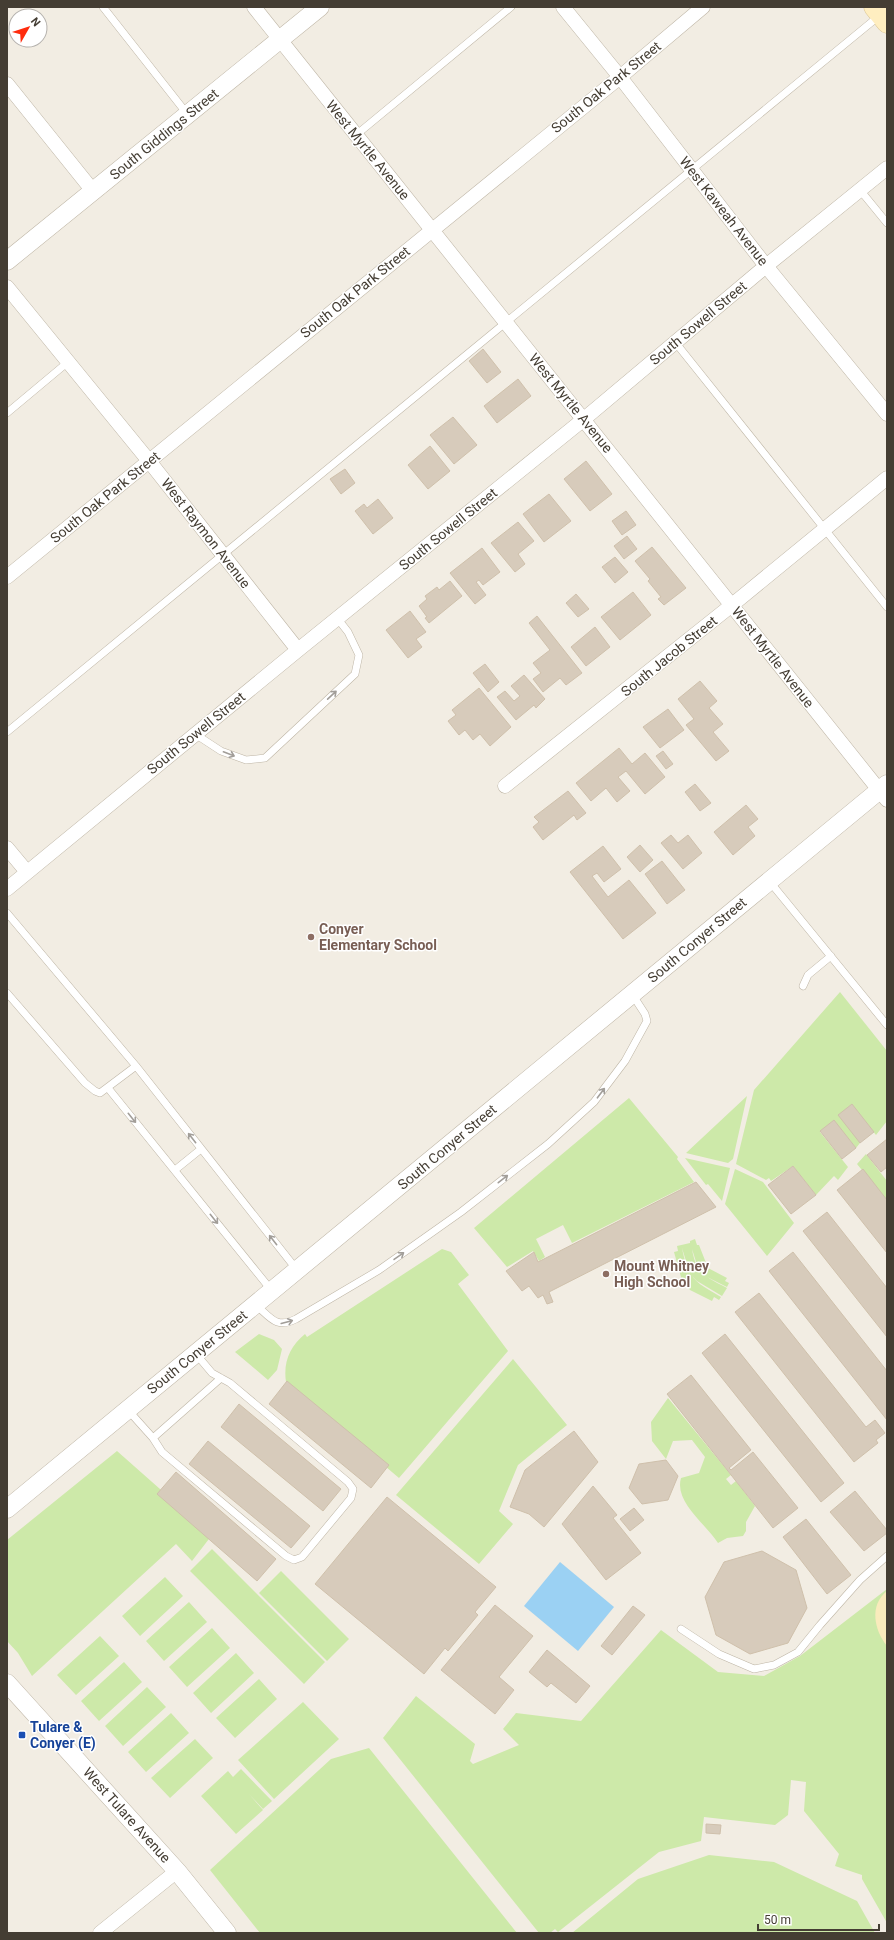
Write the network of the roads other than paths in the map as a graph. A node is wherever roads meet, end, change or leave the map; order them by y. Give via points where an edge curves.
1 (102, 7) edge
2 (254, 7) edge
3 (320, 7) edge
4 (511, 7) edge
5 (563, 7) edge
6 (703, 7) edge
7 (881, 15) edge
8 (280, 41) junction
9 (620, 77) junction
10 (7, 84) edge
11 (188, 115) junction
12 (356, 135) junction
13 (887, 168) edge
14 (692, 169) junction
15 (860, 190) junction
16 (93, 191) junction
17 (887, 223) edge
18 (432, 229) junction
19 (7, 261) edge
20 (766, 266) junction
21 (7, 287) edge
22 (506, 321) junction
23 (675, 342) junction
24 (68, 362) junction
25 (7, 413) edge
26 (887, 414) edge
27 (584, 419) junction
28 (149, 461) junction
29 (887, 478) edge
30 (824, 529) junction
31 (223, 555) junction
32 (7, 577) edge
33 (732, 605) junction
34 (887, 607) edge
35 (337, 618) junction
36 (298, 650) junction
37 (7, 732) edge
38 (195, 734) junction
39 (505, 786) dead end
40 (884, 792) edge
41 (7, 848) edge
42 (27, 872) junction
43 (769, 880) junction
44 (7, 888) edge
45 (7, 913) edge
46 (831, 956) junction
47 (803, 986) dead end
48 (7, 992) edge
49 (632, 994) junction
50 (887, 1025) edge
51 (136, 1066) junction
52 (108, 1088) junction
53 (201, 1149) junction
54 (175, 1170) junction
55 (297, 1270) junction
56 (272, 1291) junction
57 (256, 1304) junction
58 (195, 1353) junction
59 (221, 1378) junction
60 (127, 1409) junction
61 (153, 1438) junction
62 (7, 1509) edge
63 (887, 1556) edge
64 (681, 1629) dead end
65 (7, 1683) edge
66 (177, 1871) junction
67 (100, 1933) edge
68 (227, 1933) edge

1 - 11 lane
2 - 8 street, West Myrtle Avenue
3 - 8 street, South Giddings Street
4 - 12 lane
5 - 9 street, West Kaweah Avenue
6 - 9 street, South Oak Park Street
7 - 14 lane
8 - 11 street, South Giddings Street
8 - 12 street, West Myrtle Avenue
9 - 14 street, West Kaweah Avenue
9 - 18 street, South Oak Park Street
10 - 16 street
11 - 16 street, South Giddings Street
12 - 18 street, West Myrtle Avenue
13 - 15 street, South Sowell Street
14 - 20 street, West Kaweah Avenue
14 - 22 lane
15 - 17 lane
15 - 20 street, South Sowell Street
16 - 19 street, South Giddings Street
18 - 22 street, West Myrtle Avenue
18 - 28 street, South Oak Park Street
20 - 23 street, South Sowell Street
20 - 26 street, West Kaweah Avenue
21 - 24 street, West Raymon Avenue
22 - 27 street, West Myrtle Avenue
22 - 31 lane
23 - 27 street, South Sowell Street
23 - 30 lane
24 - 25 lane
24 - 28 street, West Raymon Avenue
27 - 33 street, West Myrtle Avenue
27 - 35 street, South Sowell Street
28 - 31 street, West Raymon Avenue
28 - 32 street, South Oak Park Street
29 - 30 street, South Jacob Street
30 - 33 street, South Jacob Street
30 - 34 lane
31 - 36 street, West Raymon Avenue
31 - 37 lane
33 - 39 street, South Jacob Street
33 - 40 street, West Myrtle Avenue
35 - 36 street, South Sowell Street
38 -> 35 lane via 221,751 246,760 266,758 355,674 358,655 348,632
36 - 38 street, South Sowell Street
38 - 42 street, South Sowell Street
40 - 43 street, South Conyer Street
41 - 42 street
42 - 44 street, South Sowell Street
43 - 46 lane
43 - 49 street, South Conyer Street
45 - 51 lane
46 - 47 lane via 808,975
46 - 50 lane
48 - 52 lane via 85,1083 100,1093
49 - 55 street, South Conyer Street
57 -> 49 lane via 280,1324 296,1320 379,1270 461,1212 548,1144 594,1102 625,1061 643,1031 645,1014
51 - 52 lane
53 -> 51 lane
52 -> 54 lane
53 - 54 lane
55 -> 53 lane
54 -> 56 lane
55 - 56 street, South Conyer Street
56 - 57 street, South Conyer Street
57 - 58 street, South Conyer Street
58 - 59 lane via 212,1373
58 - 60 street, South Conyer Street
59 - 61 lane
59 - 61 lane via 348,1482 353,1489 351,1498 302,1557 294,1560 286,1556 162,1452
60 - 61 lane
60 - 62 street, South Conyer Street
63 - 64 lane via 860,1580 798,1652 774,1665 754,1669 719,1654
65 - 66 street, West Tulare Avenue
66 - 67 street
66 - 68 street, West Tulare Avenue

